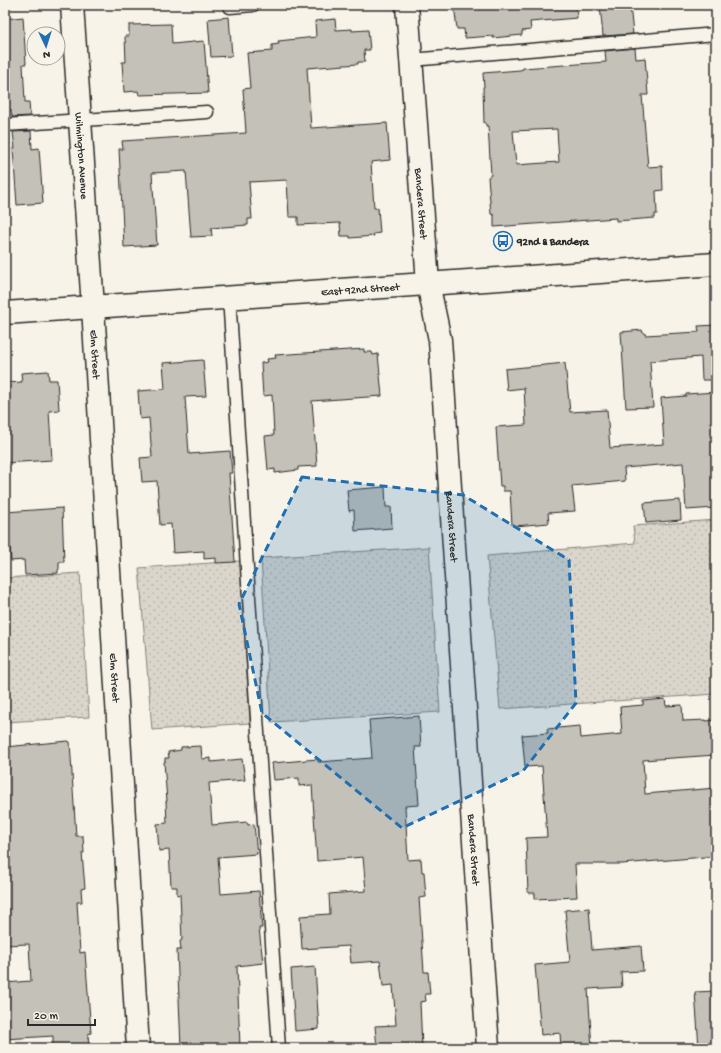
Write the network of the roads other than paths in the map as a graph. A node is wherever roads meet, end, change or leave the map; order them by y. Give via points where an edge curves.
1 (72, 5) edge
2 (253, 5) edge
3 (407, 5) edge
4 (230, 7) dead end
5 (716, 34) edge
6 (411, 60) junction
7 (207, 112) dead end
8 (80, 121) junction
9 (5, 125) edge
10 (716, 264) edge
11 (428, 283) junction
12 (229, 297) junction
13 (93, 307) junction
14 (5, 313) edge
15 (138, 1048) edge
16 (279, 1048) edge
17 (488, 1048) edge

1 - 8 street, Wilmington Avenue
2 - 4 lane
3 - 6 street, Bandera Street
5 - 6 lane
6 - 11 street, Bandera Street
7 - 8 lane
8 - 9 lane
8 - 13 street, Wilmington Avenue
10 - 11 street, East 92nd Street
11 - 12 street, East 92nd Street
11 - 17 street, Bandera Street via 440,340
12 - 13 street, East 92nd Street
12 - 16 lane
13 - 14 street, East 92nd Street
13 - 15 street, Elm Street

